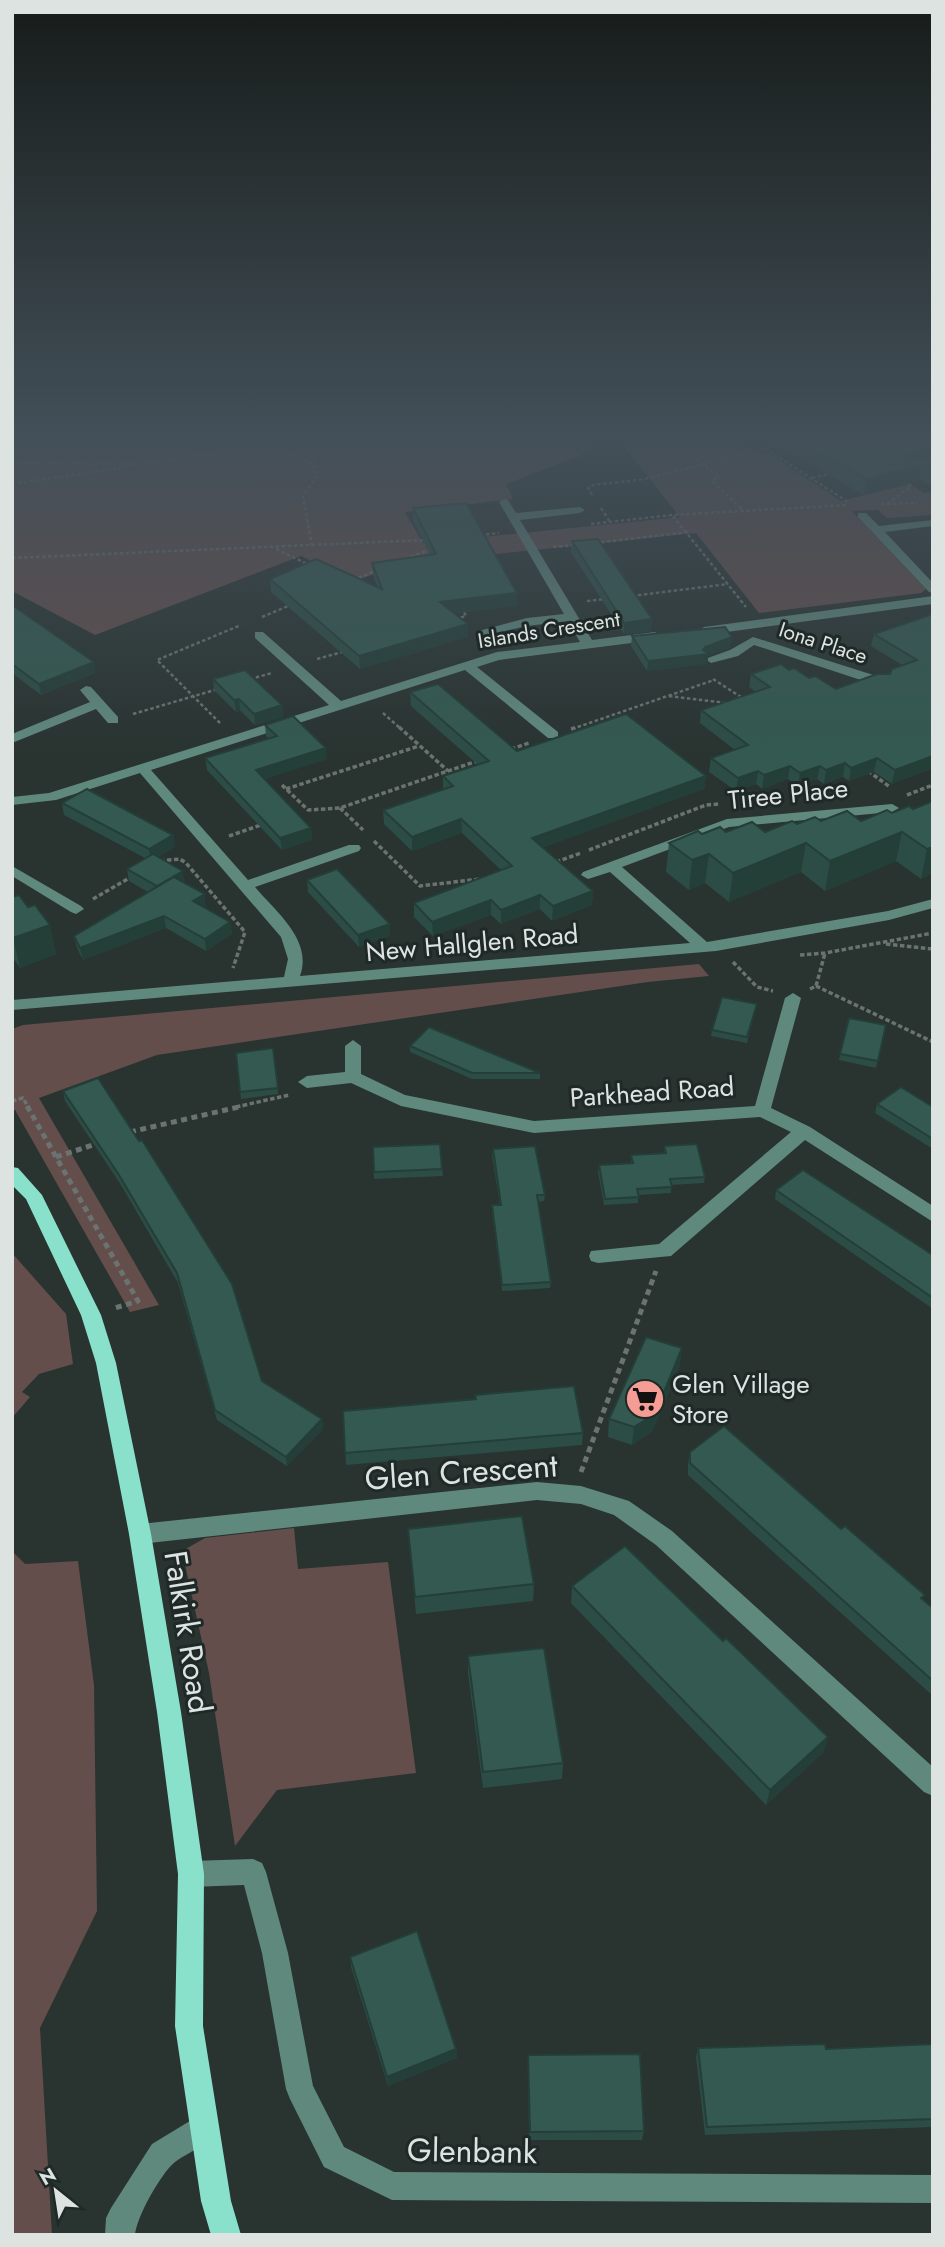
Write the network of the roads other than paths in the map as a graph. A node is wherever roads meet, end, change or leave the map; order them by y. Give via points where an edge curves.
1 (528, 543) edge
2 (888, 543) edge
3 (933, 590) edge
4 (933, 600) edge
5 (572, 617) junction
6 (742, 626) junction
7 (481, 632) dead end
8 (691, 632) edge
9 (260, 635) dead end
10 (665, 635) edge
11 (753, 642) junction
12 (587, 643) junction
13 (711, 659) edge
14 (467, 664) junction
15 (881, 682) edge
16 (86, 690) dead end
17 (98, 704) junction
18 (337, 705) junction
19 (113, 720) road end
20 (553, 734) road end
21 (12, 739) edge
22 (143, 768) junction
23 (12, 801) edge
24 (892, 808) dead end
25 (354, 848) dead end
26 (612, 866) junction
27 (12, 870) edge
28 (588, 875) dead end
29 (247, 885) junction
30 (933, 903) edge
31 (76, 909) road end
32 (703, 947) junction
33 (289, 983) junction
34 (793, 998) dead end
35 (12, 1005) edge
36 (353, 1046) dead end
37 (354, 1077) junction
38 (307, 1082) dead end
39 (762, 1111) junction
40 (804, 1131) junction
41 (12, 1173) edge
42 (933, 1215) edge
43 (598, 1256) dead end
44 (141, 1534) junction
45 (933, 1784) edge
46 (191, 1874) junction
47 (203, 2127) junction
48 (933, 2189) edge
49 (120, 2235) edge
50 (226, 2235) edge

1 - 5 street
2 - 3 street
4 - 6 street
5 - 7 street
5 - 12 street
6 - 8 street
6 - 11 street, Iona Place
9 - 18 street
10 - 12 street, Islands Crescent
11 - 13 street, Iona Place
11 - 15 street, Iona Place
12 - 14 street, Islands Crescent
14 - 18 street, Islands Crescent
14 - 20 street
16 - 17 street
17 - 19 street
17 - 21 street
18 - 22 street, Islands Crescent
22 - 23 street, Islands Crescent via 51,797
22 - 29 street
24 - 26 street, Tiree Place via 727,823
25 - 29 street
26 - 28 street, Tiree Place
26 - 32 street
27 - 31 street
29 - 33 street via 296,948 297,964
30 - 32 street, New Hallglen Road
32 - 33 street, New Hallglen Road
33 - 35 street, New Hallglen Road
34 - 39 street
36 - 37 street
37 - 38 street
37 - 39 street, Parkhead Road via 401,1100 534,1127
39 - 40 street, Parkhead Road
40 - 42 street, Parkhead Road
40 - 43 street via 664,1251
41 - 44 main road, Falkirk Road via 33,1195 91,1315 106,1363
44 - 45 street, Glen Crescent via 537,1491 581,1496 621,1508 664,1538
44 - 46 main road, Falkirk Road
46 - 47 main road, Falkirk Road via 189,2026
46 - 48 street, Glenbank via 253,1872 275,1953 300,2089 334,2157 393,2186
47 - 49 street via 162,2154 121,2218
47 - 50 main road, Falkirk Road

